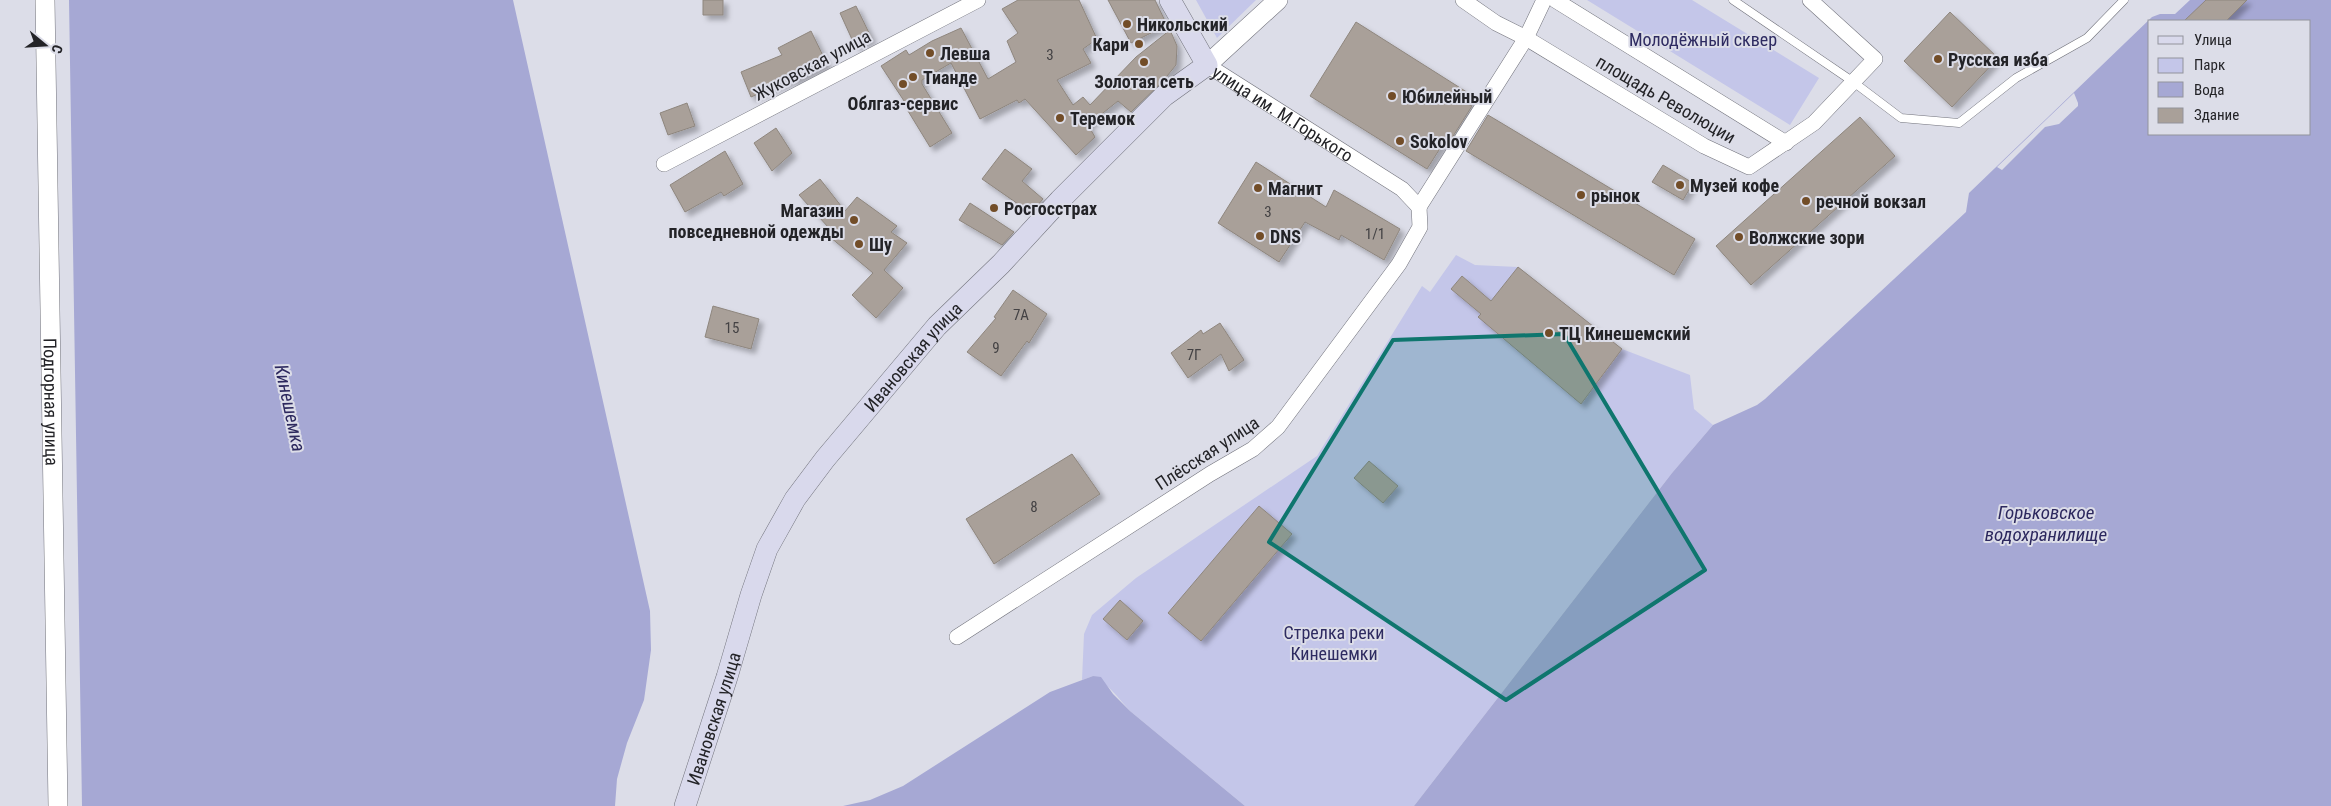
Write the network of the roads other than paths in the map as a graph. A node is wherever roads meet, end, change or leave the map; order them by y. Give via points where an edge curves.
1 (45, 0) edge
2 (978, 0) edge
3 (1170, 0) edge
4 (1278, 0) edge
5 (1463, 0) edge
6 (1544, 0) edge
7 (1555, 0) edge
8 (1733, 0) edge
9 (1810, 0) edge
10 (2124, 0) edge
11 (1526, 38) junction
12 (1207, 65) junction
13 (1852, 81) junction
14 (1786, 143) junction
15 (664, 164) dead end
16 (1419, 207) junction
17 (957, 637) dead end
18 (58, 806) edge
19 (686, 806) edge

1 - 18 street, Подгорная улица
2 - 15 street, Жуковская улица
3 - 12 main road, улица им. М.Горького
4 - 12 street, Ивановская улица
5 - 11 street, площадь Революции
6 - 11 street
7 - 14 street, площадь Революции
8 - 13 lane
9 - 13 street, площадь Революции via 1875,59
10 - 13 lane via 2087,38 2016,78 1959,123 1901,118
11 - 14 street, площадь Революции via 1704,146 1749,167
11 - 16 street
12 - 16 street, улица им. М.Горького via 1402,189
12 - 19 main road, Ивановская улица via 1164,96 937,326 794,499 767,549
13 - 14 street, площадь Революции via 1814,123
16 - 17 street, Плёсская улица via 1420,226 1399,264 1278,427 1253,449

